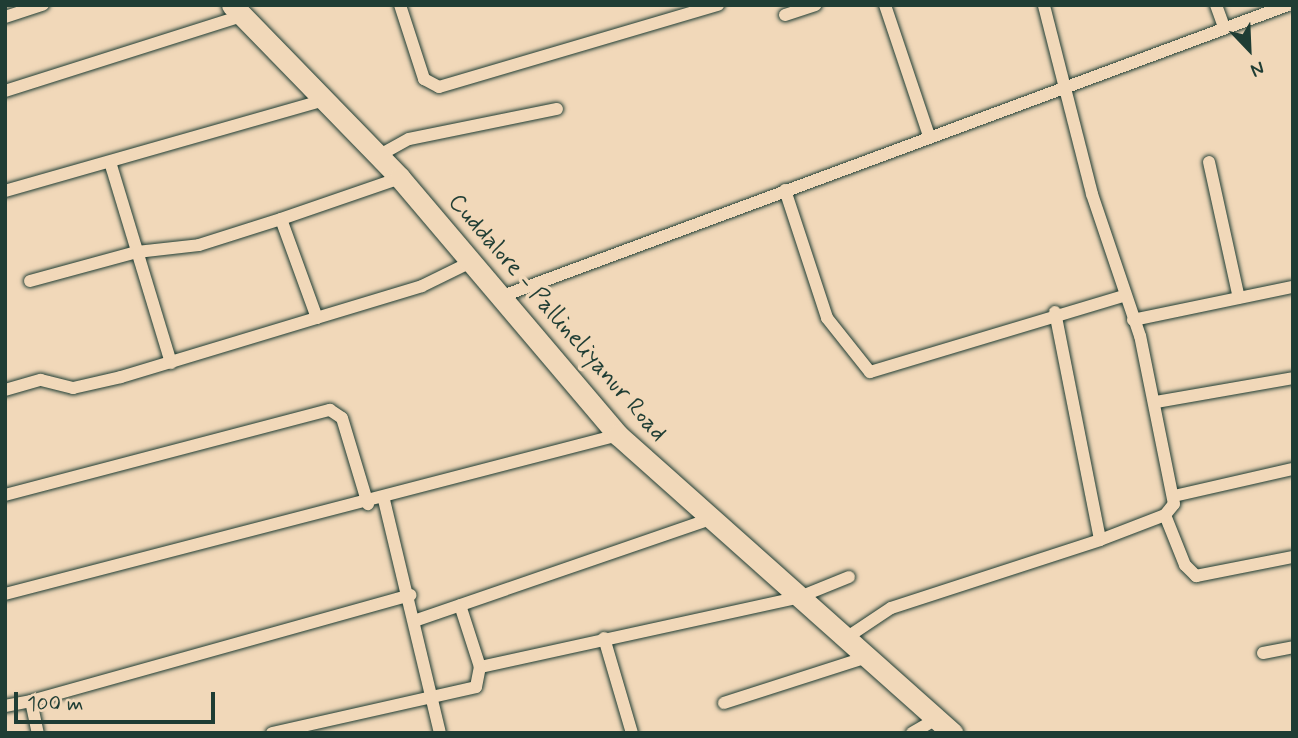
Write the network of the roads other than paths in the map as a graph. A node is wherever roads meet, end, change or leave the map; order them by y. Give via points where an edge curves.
1 (43, 5) edge
2 (718, 5) edge
3 (815, 5) edge
4 (885, 5) edge
5 (1216, 5) edge
6 (1288, 5) edge
7 (402, 6) edge
8 (1048, 6) edge
9 (237, 11) edge
10 (785, 15) dead end
11 (5, 17) edge
12 (1224, 27) junction
13 (1065, 85) junction
14 (5, 91) edge
15 (320, 101) junction
16 (557, 108) dead end
17 (929, 136) junction
18 (377, 156) junction
19 (110, 162) junction
20 (1209, 162) dead end
21 (400, 178) junction
22 (785, 190) junction
23 (5, 191) edge
24 (281, 219) junction
25 (138, 252) junction
26 (471, 262) junction
27 (30, 281) dead end
28 (1293, 287) edge
29 (1124, 296) junction
30 (500, 297) junction
31 (1239, 298) junction
32 (1055, 312) junction
33 (317, 318) junction
34 (1133, 320) junction
35 (171, 363) junction
36 (1293, 378) edge
37 (5, 390) edge
38 (1156, 402) junction
39 (618, 435) junction
40 (1293, 469) edge
41 (5, 495) edge
42 (1174, 496) junction
43 (384, 500) junction
44 (368, 504) junction
45 (1165, 515) junction
46 (711, 519) junction
47 (1100, 540) junction
48 (1293, 557) edge
49 (849, 577) dead end
50 (5, 594) edge
51 (410, 596) junction
52 (797, 598) junction
53 (460, 605) junction
54 (417, 620) junction
55 (604, 638) junction
56 (846, 638) junction
57 (1293, 647) edge
58 (1263, 653) dead end
59 (867, 657) junction
60 (480, 667) junction
61 (433, 696) junction
62 (30, 701) junction
63 (724, 703) dead end
64 (5, 706) edge
65 (944, 726) edge
66 (38, 733) edge
67 (272, 733) edge
68 (440, 733) edge
69 (632, 733) edge
70 (912, 733) edge

1 - 11 street
2 - 7 street via 439,87 424,79
3 - 10 street
4 - 17 street
5 - 12 street
6 - 12 street
8 - 13 street
9 - 14 street
9 - 15 main road, Cuddalore - Pallineliyanur Road
12 - 13 street
13 - 17 street
13 - 29 street
15 - 18 main road, Cuddalore - Pallineliyanur Road
15 - 19 street
16 - 18 street via 409,139
17 - 22 street
18 - 21 main road, Cuddalore - Pallineliyanur Road
19 - 23 street
19 - 25 street
20 - 31 street
21 - 24 street
21 - 26 main road, Cuddalore - Pallineliyanur Road
22 - 30 street
22 - 32 street via 827,318 870,372
24 - 25 street via 199,245
24 - 33 street
25 - 27 street
25 - 35 street
26 - 30 main road, Cuddalore - Pallineliyanur Road
26 - 33 street via 422,286
28 - 31 street
29 - 32 street
29 - 34 street
30 - 39 main road, Cuddalore - Pallineliyanur Road
31 - 34 street
32 - 47 street
33 - 35 street
34 - 38 street
35 - 37 street via 86,386 48,379
36 - 38 street
38 - 42 street
39 - 43 street
39 - 46 main road, Cuddalore - Pallineliyanur Road
40 - 42 street
41 - 44 street via 330,410 342,418
42 - 45 street
43 - 44 street
43 - 51 street
44 - 50 street
45 - 47 street
45 - 48 street via 1185,565 1196,576
46 - 52 main road, Cuddalore - Pallineliyanur Road
46 - 53 street
47 - 56 street via 891,608
49 - 52 street
51 - 54 street
51 - 62 street
52 - 55 street
52 - 56 main road, Cuddalore - Pallineliyanur Road
53 - 54 street
53 - 60 street
54 - 61 street
55 - 60 street
55 - 69 street
56 - 59 main road, Cuddalore - Pallineliyanur Road
57 - 58 street
59 - 63 street
59 - 65 main road, Cuddalore - Pallineliyanur Road
60 - 61 street via 476,687
61 - 67 street
61 - 68 street
62 - 64 street
62 - 66 street
65 - 70 street

